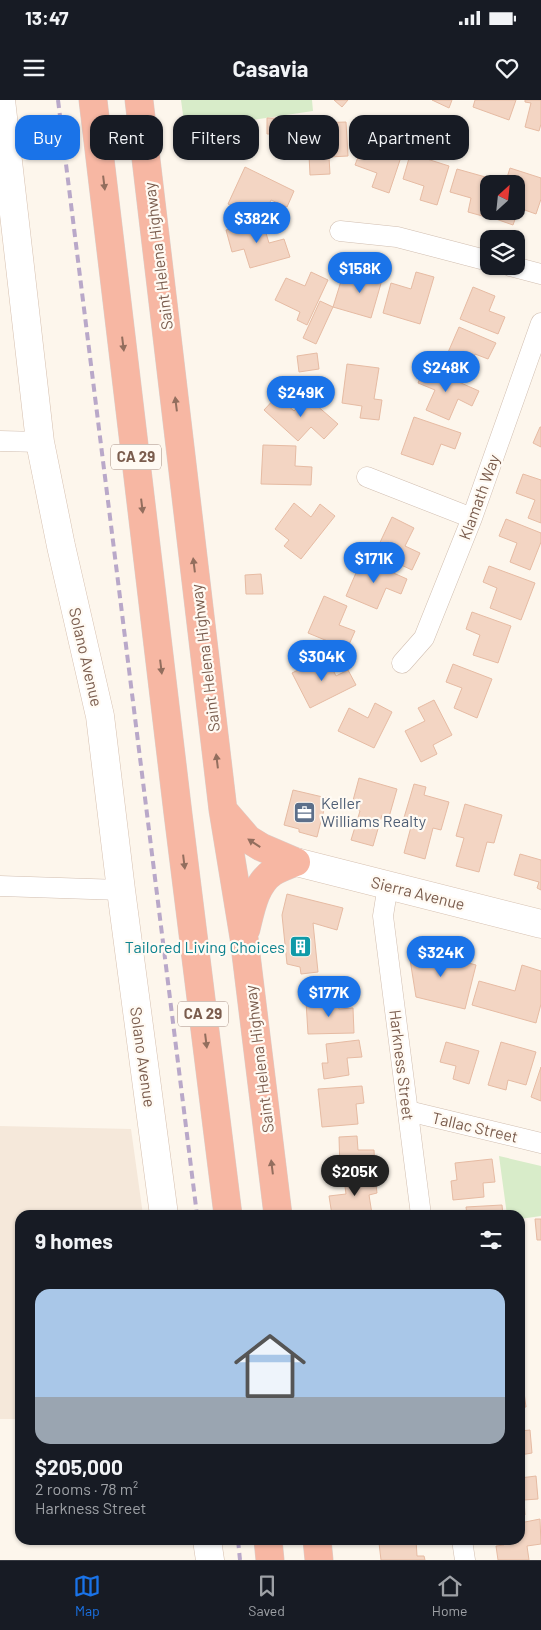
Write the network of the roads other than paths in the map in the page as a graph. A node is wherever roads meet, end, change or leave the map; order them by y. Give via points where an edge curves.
1 (0, 100) edge
2 (93, 100) edge
3 (139, 100) edge
4 (340, 231) dead end
5 (480, 259) edge
6 (525, 270) edge
7 (541, 274) edge
8 (541, 323) edge
9 (0, 441) edge
10 (40, 442) junction
11 (367, 478) dead end
12 (472, 518) junction
13 (402, 663) dead end
14 (223, 810) junction
15 (296, 862) junction
16 (388, 885) junction
17 (0, 886) edge
18 (121, 890) junction
19 (541, 924) edge
20 (244, 938) junction
21 (408, 1111) junction
22 (541, 1143) edge
23 (163, 1210) edge
24 (227, 1210) edge
25 (277, 1210) edge
26 (420, 1210) edge
27 (208, 1545) edge
28 (268, 1545) edge
29 (318, 1545) edge
30 (463, 1545) edge
31 (210, 1560) edge
32 (270, 1560) edge
33 (320, 1560) edge
34 (465, 1560) edge

1 - 10 street, Solano Avenue
2 -> 24 highway, CA 29
14 -> 3 highway, Saint Helena Highway / CA 29
4 - 5 street via 397,237
6 - 7 street
8 - 12 street, Klamath Way
9 - 10 street
10 - 18 street, Solano Avenue via 100,716
11 - 12 street
12 - 13 street, Klamath Way via 424,638
15 -> 14 highway via 248,839
14 - 20 highway, Saint Helena Highway / CA 29
15 - 16 street, Sierra Avenue
15 - 20 highway via 272,873 257,892
16 - 19 street, Sierra Avenue
16 - 21 street, Harkness Street via 383,916
17 - 18 street
18 - 23 street, Solano Avenue
25 -> 20 highway, Saint Helena Highway / CA 29
21 - 22 street, Tallac Street
21 - 26 street, Harkness Street
27 - 31 street
28 - 32 highway
29 - 33 highway
30 - 34 street

